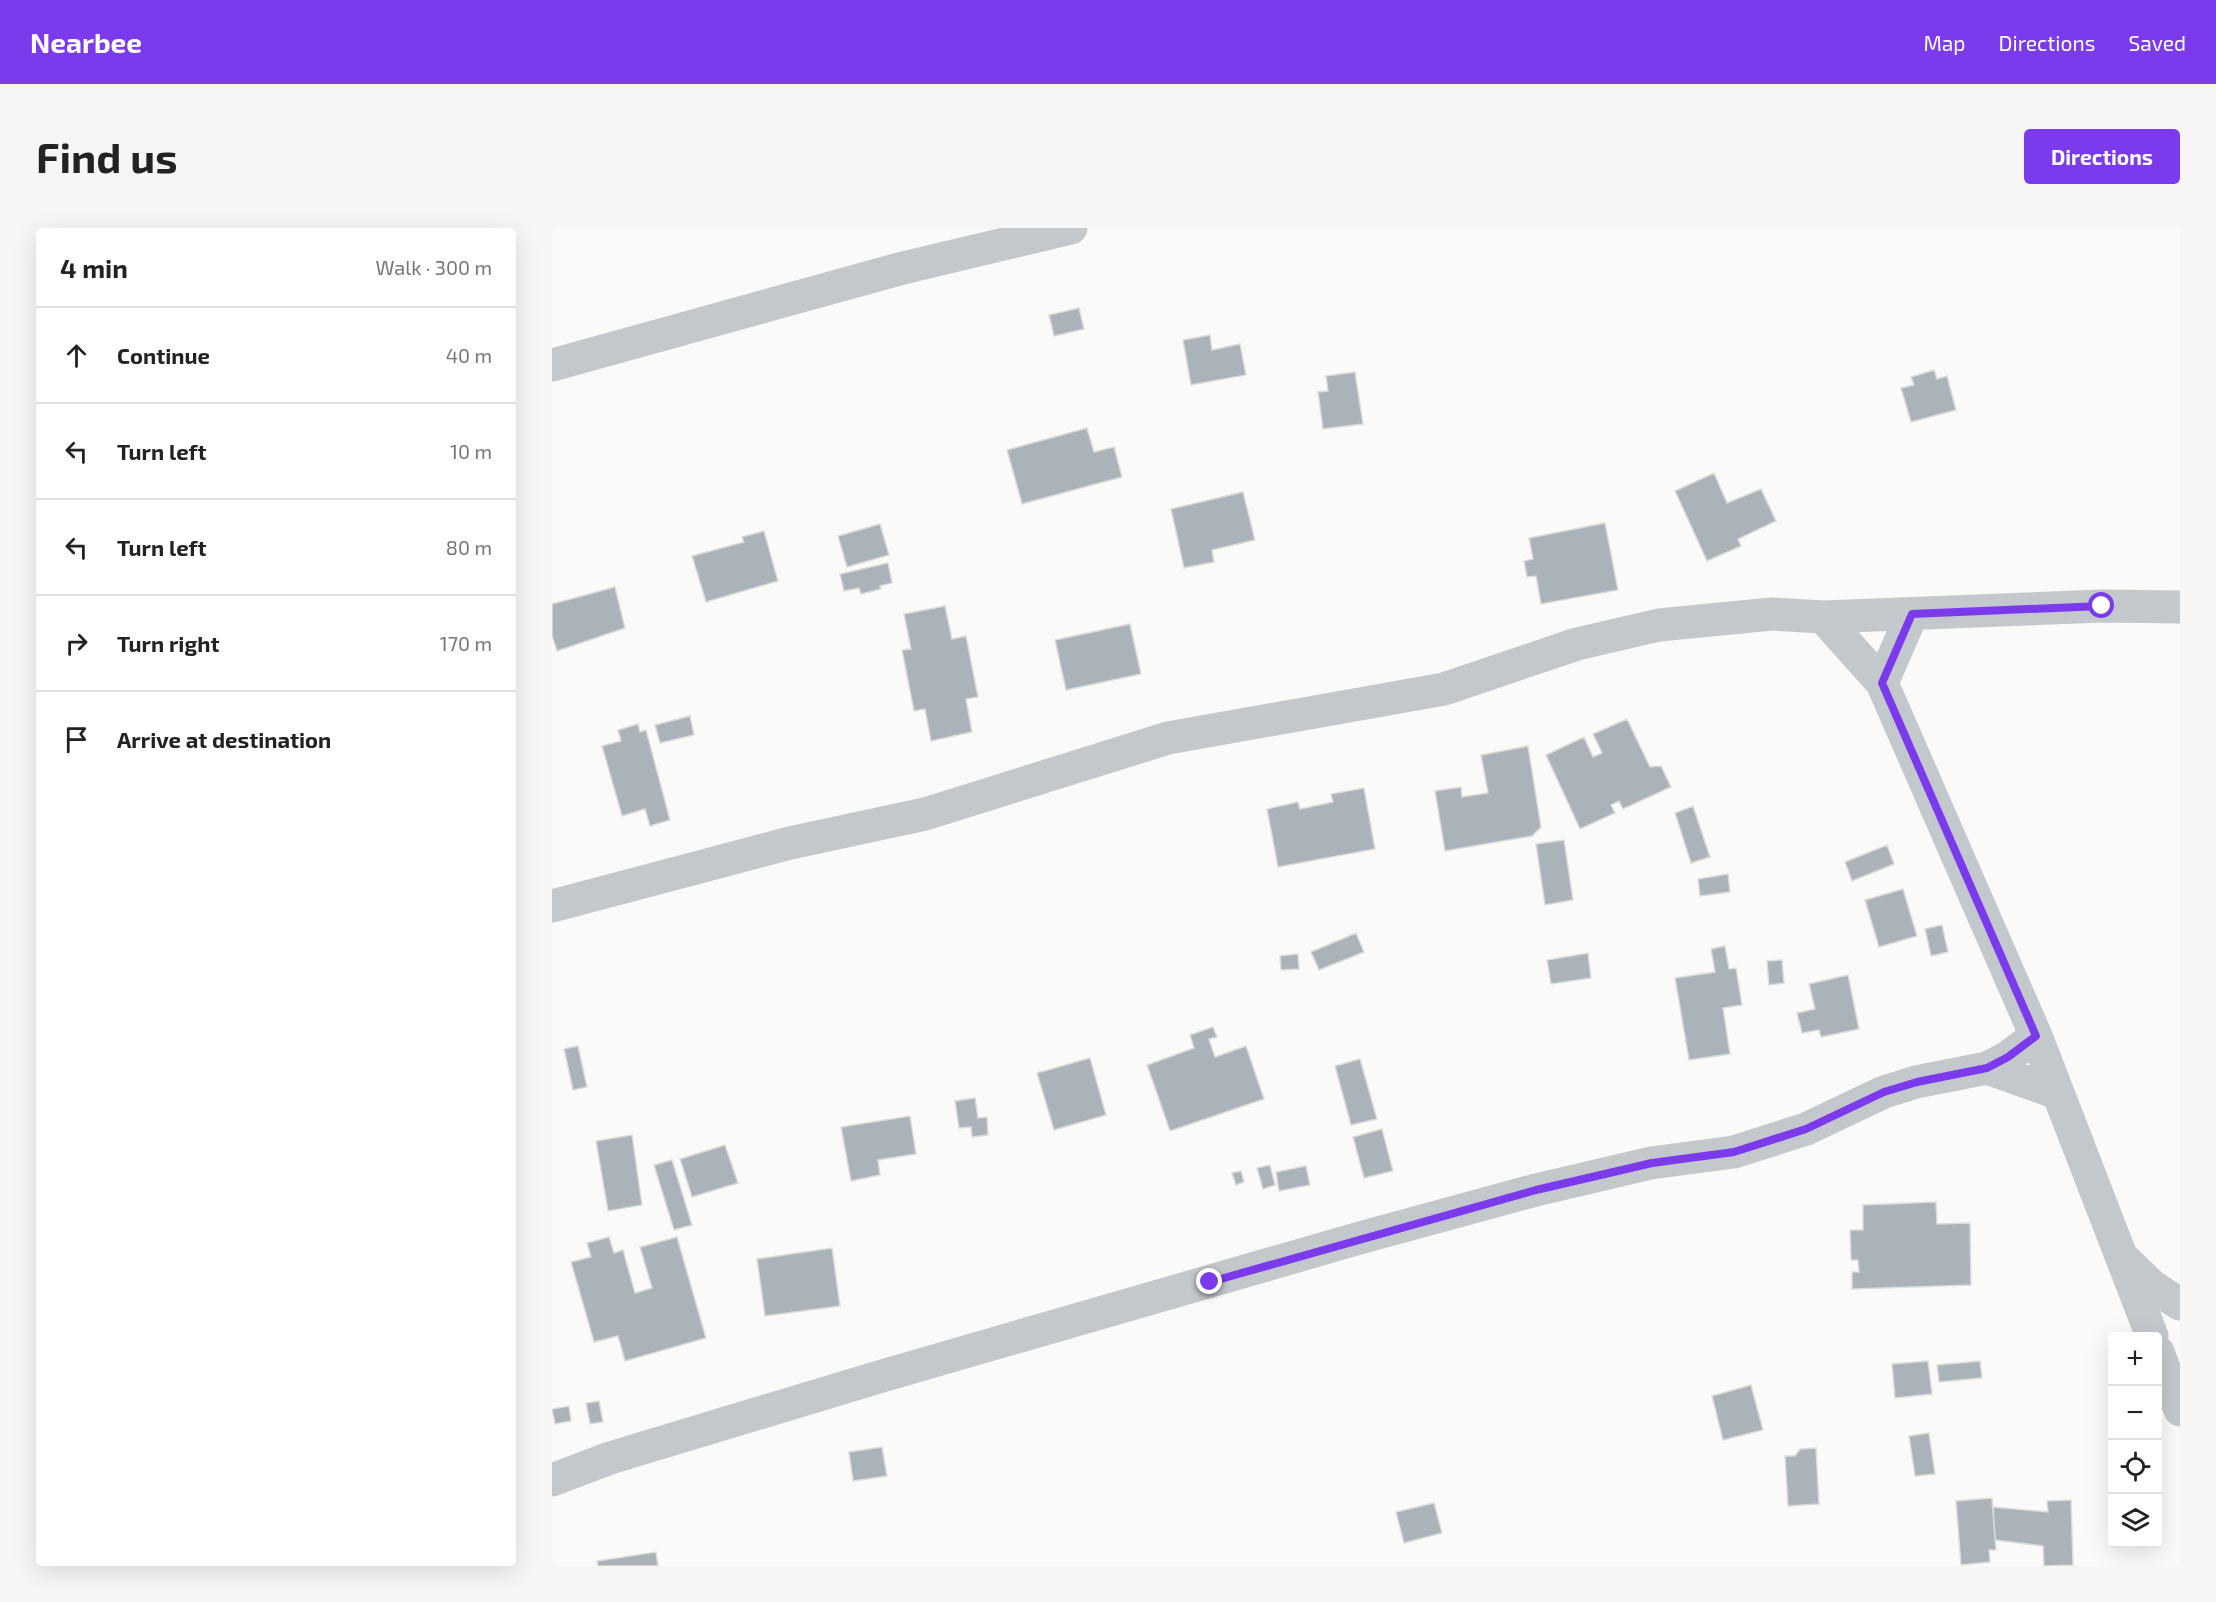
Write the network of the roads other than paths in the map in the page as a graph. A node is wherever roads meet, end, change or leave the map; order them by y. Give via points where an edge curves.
1 (1071, 228) edge
2 (552, 365) edge
3 (2180, 607) edge
4 (1912, 614) junction
5 (1823, 617) junction
6 (1882, 683) junction
7 (552, 906) edge
8 (2036, 1036) junction
9 (1987, 1068) junction
10 (2057, 1093) junction
11 (2121, 1256) junction
12 (2180, 1304) edge
13 (2150, 1332) edge
14 (2168, 1358) edge
15 (2180, 1410) edge
16 (552, 1480) edge

1 - 2 street via 899,269
3 - 4 street via 2102,606
4 - 5 street
4 - 6 street
5 - 6 street
5 - 7 street via 1772,614 1659,625 1628,632 1577,644 1444,689 1168,738 925,814 790,843
6 - 8 street
8 - 9 street
8 - 10 street
9 - 10 street
9 - 16 street via 1884,1092 1806,1129 1734,1152 1652,1163 1356,1239 882,1376 610,1458
10 - 11 street
11 - 12 street via 2152,1286
11 - 13 street
14 - 15 street

